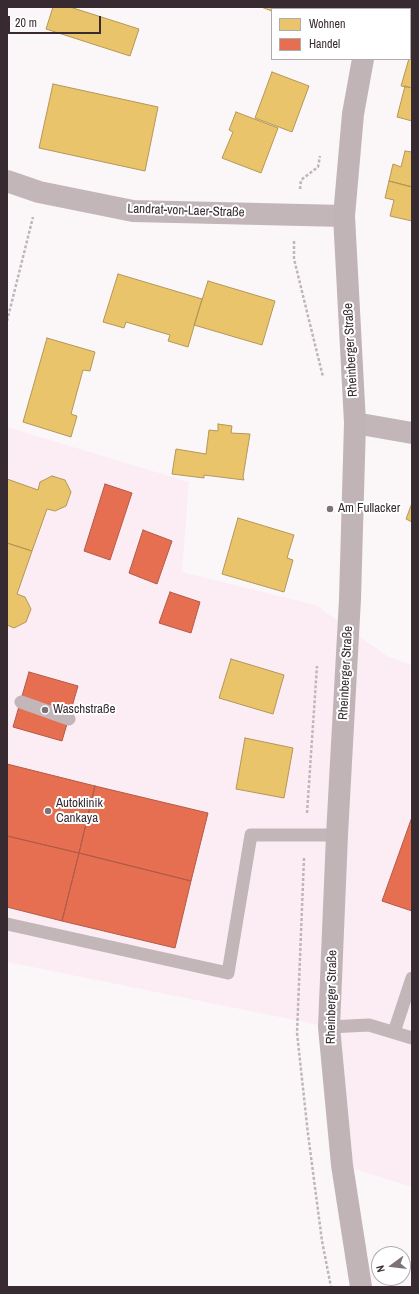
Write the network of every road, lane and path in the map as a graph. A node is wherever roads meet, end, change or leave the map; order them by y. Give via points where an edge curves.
1 (363, 60) edge
2 (321, 152) dead end
3 (7, 181) edge
4 (39, 192) junction
5 (298, 215) junction
6 (344, 216) junction
7 (7, 321) edge
8 (325, 382) dead end
9 (354, 423) junction
10 (412, 433) edge
11 (317, 664) dead end
12 (21, 702) dead end
13 (69, 719) dead end
14 (306, 835) junction
15 (337, 835) junction
16 (7, 924) edge
17 (412, 978) edge
18 (329, 1026) junction
19 (394, 1032) junction
20 (412, 1038) edge
21 (331, 1287) edge
22 (361, 1287) edge

1 - 6 main road, Rheinberger Straße via 353,114
2 - 5 path via 318,167 301,180
3 - 4 street, Landrat-von-Laer-Straße
4 - 5 street, Landrat-von-Laer-Straße via 134,211
4 - 7 path
5 - 6 street, Landrat-von-Laer-Straße
5 - 8 path via 294,259
6 - 9 main road, Rheinberger Straße
9 - 10 street
9 - 15 main road, Rheinberger Straße via 350,599
11 - 14 path
12 - 13 lane
14 - 15 lane
14 - 16 lane via 251,836 228,973
14 - 21 path via 297,1033 322,1240
15 - 18 main road, Rheinberger Straße
17 - 19 lane
18 - 19 lane via 369,1025
18 - 22 main road, Rheinberger Straße via 342,1165
19 - 20 lane

